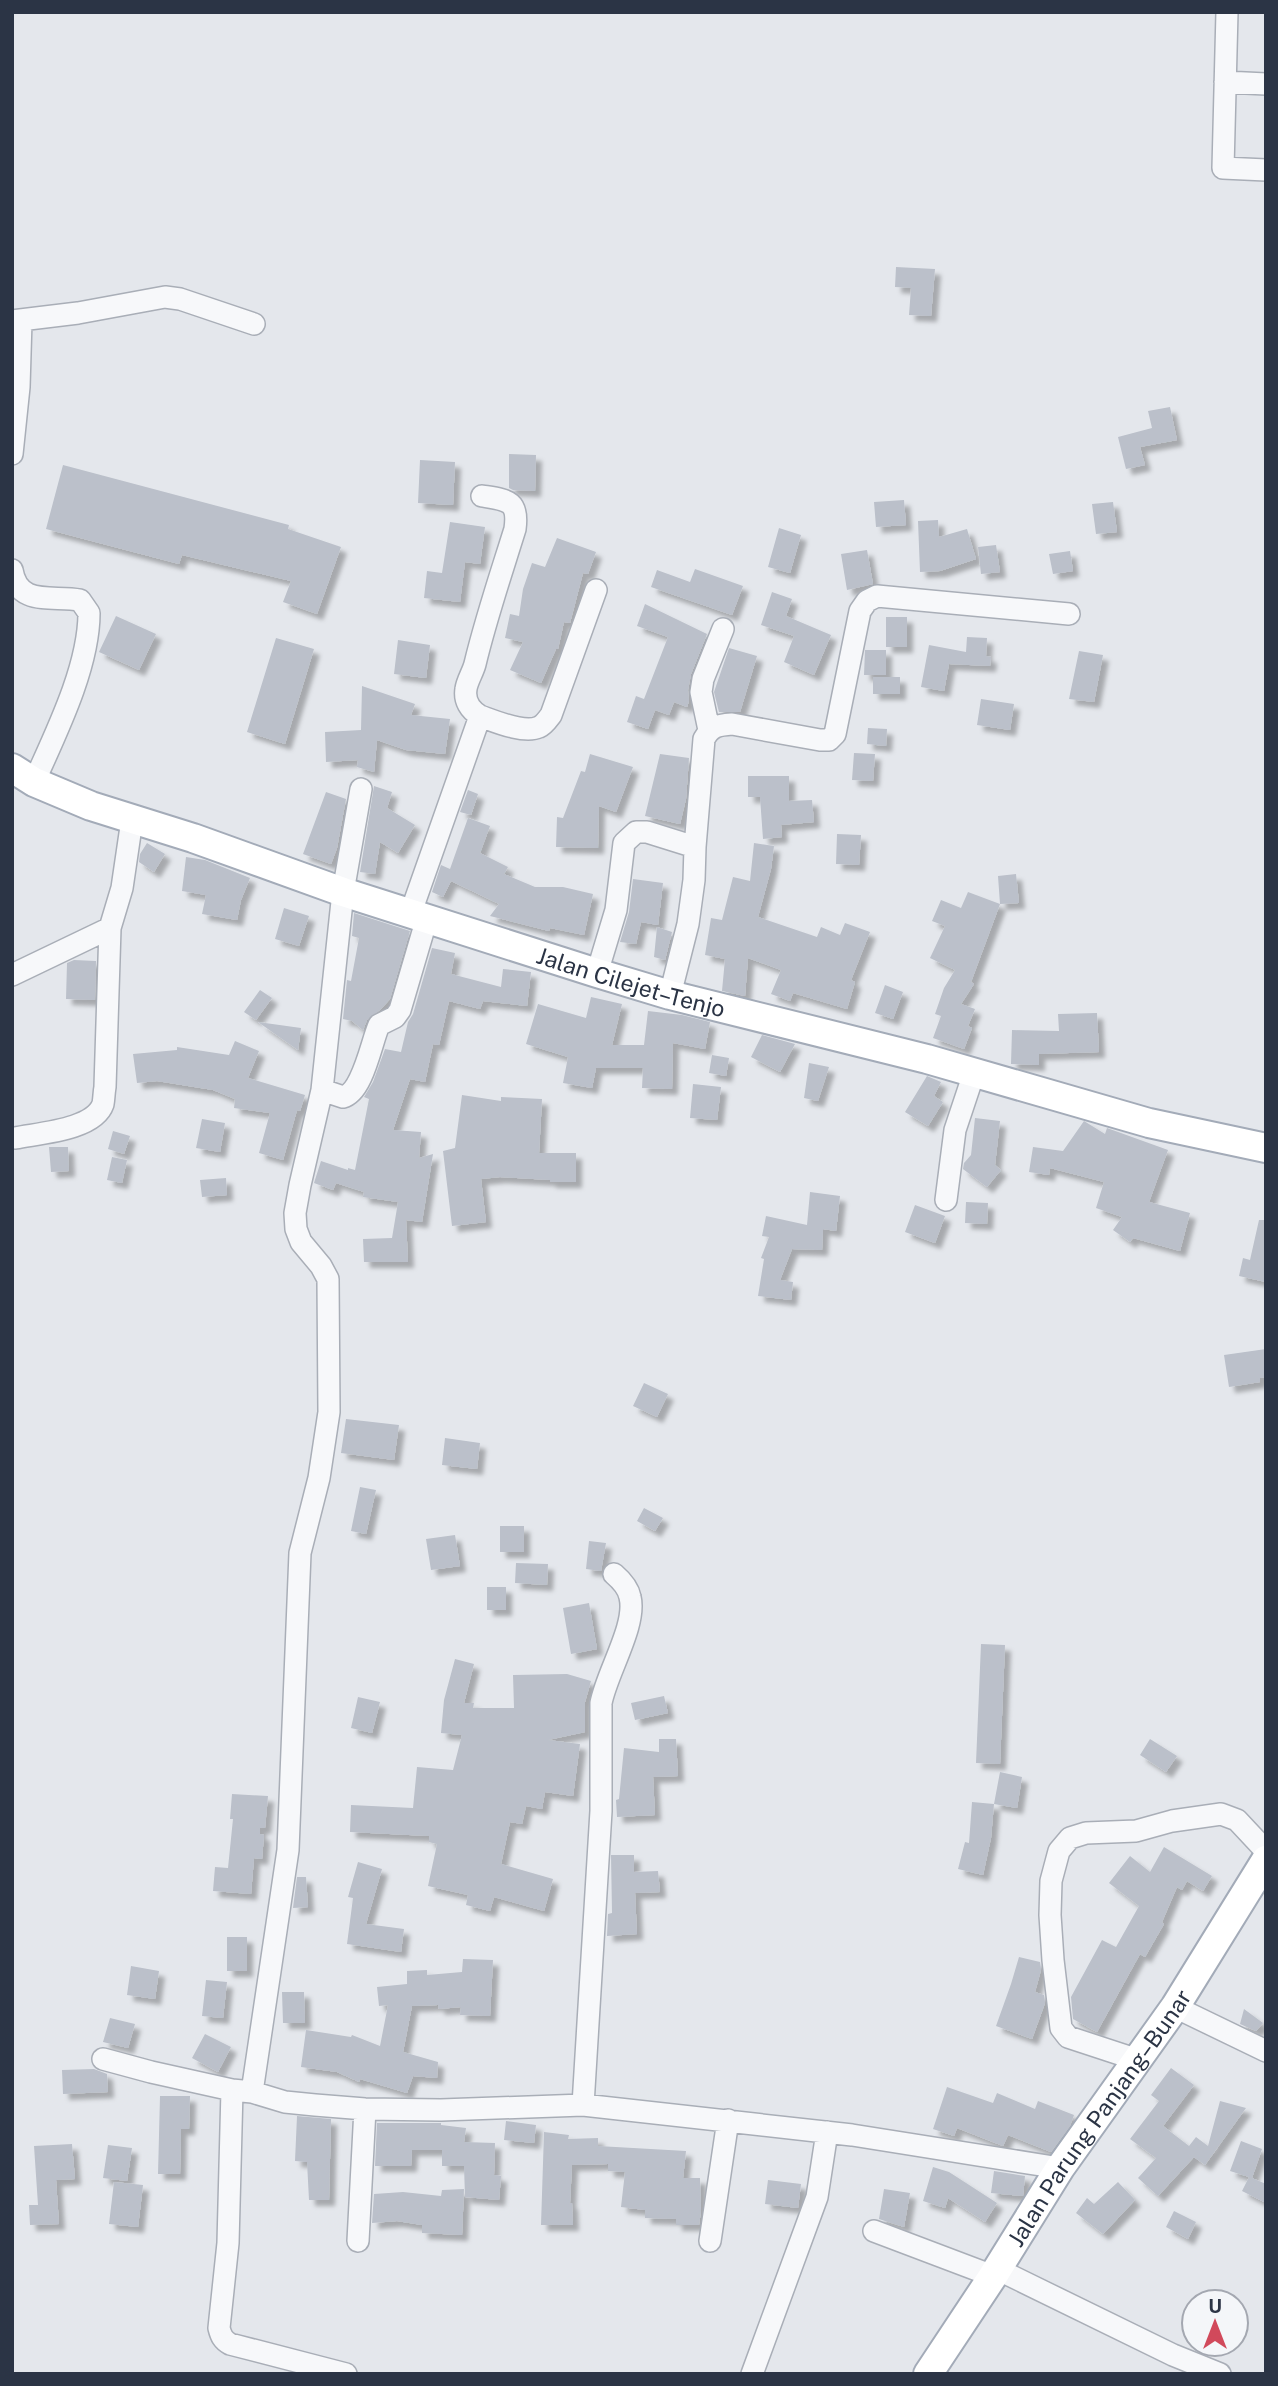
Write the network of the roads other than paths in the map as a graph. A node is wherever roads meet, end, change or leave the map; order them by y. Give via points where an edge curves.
1 (1227, 12) edge
2 (1225, 82) junction
3 (1266, 84) edge
4 (1266, 170) edge
5 (16, 321) edge
6 (254, 324) dead end
7 (12, 454) edge
8 (482, 496) dead end
9 (12, 570) edge
10 (596, 590) dead end
11 (1069, 614) dead end
12 (723, 629) dead end
13 (480, 716) junction
14 (709, 730) junction
15 (23, 775) edge
16 (360, 789) dead end
17 (132, 820) junction
18 (695, 848) junction
19 (343, 892) junction
20 (419, 915) junction
21 (110, 928) junction
22 (597, 973) junction
23 (12, 975) edge
24 (670, 995) junction
25 (974, 1073) junction
26 (322, 1090) junction
27 (15, 1138) dead end
28 (1266, 1148) edge
29 (946, 1200) dead end
30 (614, 1574) dead end
31 (1266, 1851) edge
32 (1266, 1860) edge
33 (1175, 2007) junction
34 (1266, 2051) edge
35 (103, 2059) dead end
36 (1138, 2060) junction
37 (242, 2091) junction
38 (583, 2105) junction
39 (365, 2109) junction
40 (727, 2120) junction
41 (827, 2132) junction
42 (1059, 2168) junction
43 (874, 2231) dead end
44 (358, 2241) dead end
45 (710, 2241) dead end
46 (995, 2272) junction
47 (346, 2374) edge
48 (752, 2374) edge
49 (928, 2374) edge
50 (1220, 2374) edge

1 - 2 street
2 - 3 street
2 - 4 street via 1223,169
5 - 6 street via 165,297
5 - 7 street via 19,387
8 - 13 street via 503,500 517,513 466,690 467,702
9 - 15 street via 23,593 80,600 89,613 72,691
10 - 13 street via 551,715 541,727 528,729
11 - 14 street via 877,596 860,611 835,734 829,740 732,723
12 - 14 street via 701,692
13 - 20 street
14 - 18 street via 704,738
15 - 17 main road, Jalan Cilejet–Tenjo
16 - 19 street
17 - 19 main road, Jalan Cilejet–Tenjo
17 - 21 street via 122,888
18 - 22 street via 647,832 636,832 624,843 616,910
18 - 24 street via 688,924
19 - 20 main road, Jalan Cilejet–Tenjo
19 - 26 street
20 - 22 main road, Jalan Cilejet–Tenjo
20 - 26 street via 400,1010 379,1025 368,1062 351,1093 343,1097
21 - 23 street
21 - 27 street via 102,1106 93,1118 79,1125
22 - 24 main road, Jalan Cilejet–Tenjo
24 - 25 main road, Jalan Cilejet–Tenjo
25 - 28 main road, Jalan Cilejet–Tenjo via 1149,1123
25 - 29 street via 955,1130
26 - 37 street via 295,1213 300,1242 328,1279 329,1412 319,1478 300,1553 288,1850
30 - 38 street via 629,1594 631,1612 601,1703 601,1811
31 - 36 street via 1237,1820 1221,1814 1136,1830 1086,1833 1070,1838 1059,1851 1051,1881 1050,1914 1061,2028 1068,2037
32 - 33 main road, Jalan Parung Panjang–Bunar
33 - 34 street
33 - 36 main road, Jalan Parung Panjang–Bunar
35 - 37 street
36 - 42 main road, Jalan Parung Panjang–Bunar
37 - 39 street via 285,2102
37 - 47 street via 221,2335 230,2344
38 - 39 street
38 - 40 street
39 - 44 street
40 - 41 street
40 - 45 street
41 - 42 street
41 - 48 street via 817,2197
42 - 46 main road, Jalan Parung Panjang–Bunar
43 - 46 street
46 - 49 main road, Jalan Parung Panjang–Bunar
46 - 50 street

